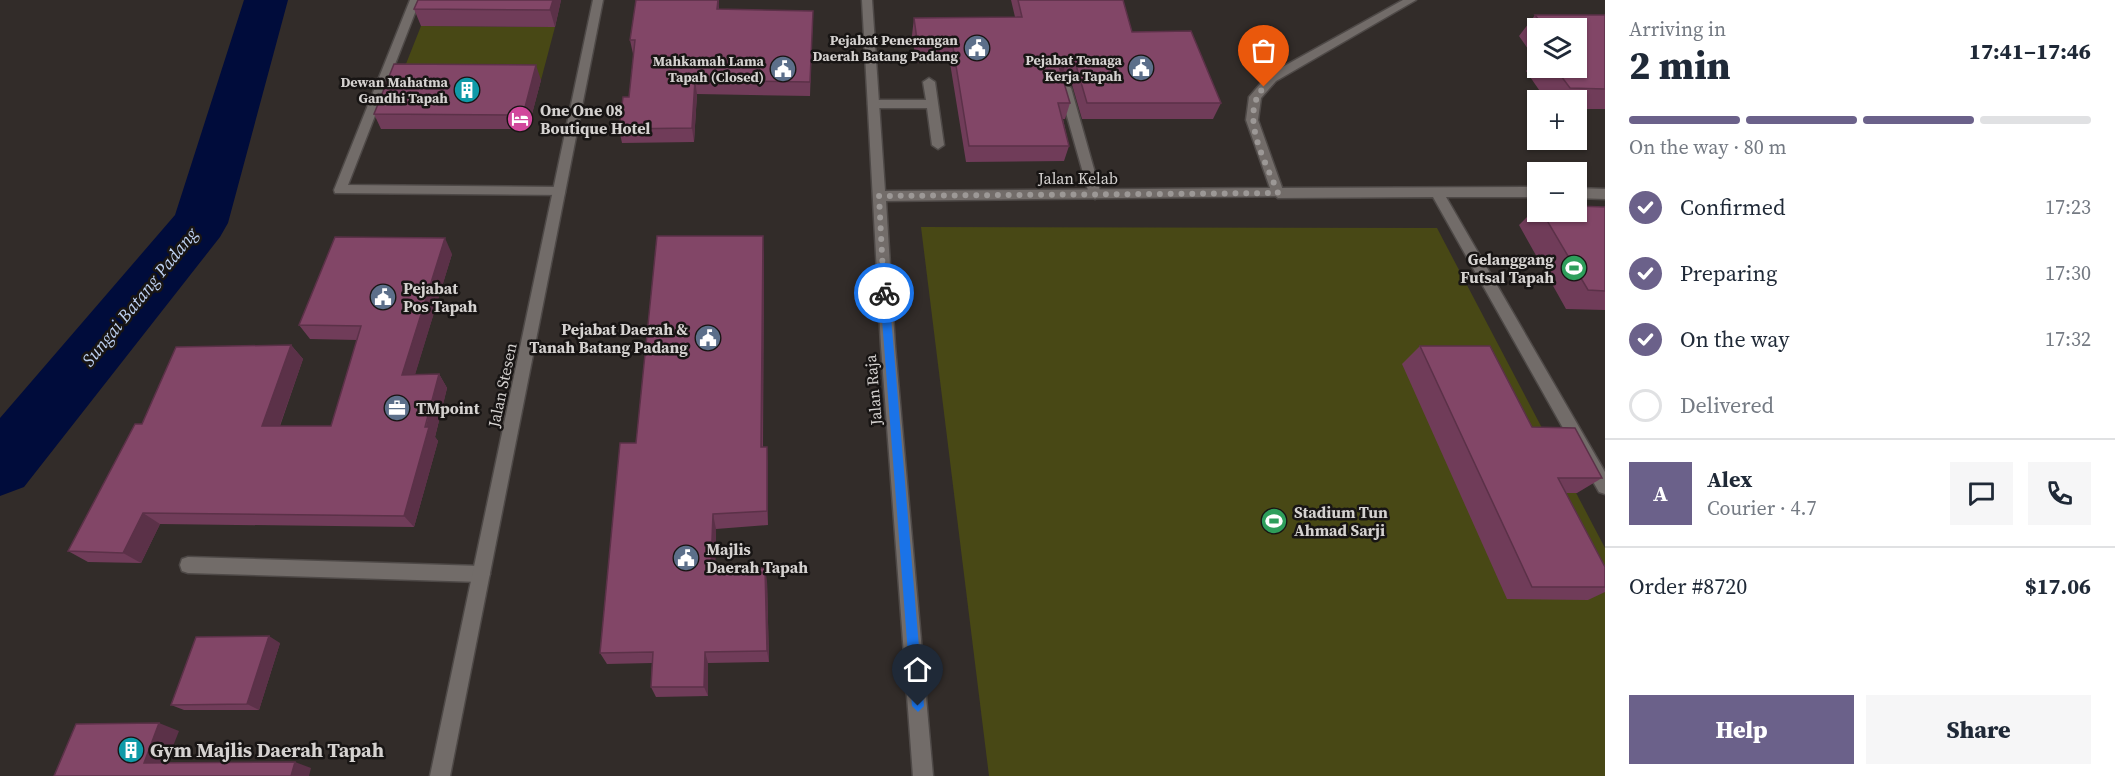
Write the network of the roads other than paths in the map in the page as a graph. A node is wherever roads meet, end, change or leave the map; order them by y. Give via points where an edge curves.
1 (415, 0) edge
2 (598, 0) edge
3 (867, 0) edge
4 (1411, 0) edge
5 (929, 82) dead end
6 (1063, 82) edge
7 (874, 104) junction
8 (933, 104) junction
9 (938, 145) dead end
10 (559, 192) junction
11 (1527, 192) edge
12 (1278, 193) junction
13 (1437, 193) junction
14 (1587, 193) edge
15 (1095, 194) junction
16 (1605, 194) edge
17 (879, 196) junction
18 (1605, 487) edge
19 (189, 565) dead end
20 (481, 574) junction
21 (440, 776) edge
22 (923, 776) edge

1 - 10 street via 340,190
2 - 10 street, Jalan Stesen
3 - 7 street, Jalan Raja
4 - 12 street via 1272,78 1255,97 1252,120
5 - 8 street
6 - 15 street
7 - 8 street
7 - 17 street, Jalan Raja
8 - 9 street
10 - 20 street, Jalan Stesen
11 - 13 street, Jalan Kelab
12 - 13 street, Jalan Kelab
12 - 15 street, Jalan Kelab
13 - 18 street
14 - 16 street
15 - 17 street, Jalan Kelab
17 - 22 street, Jalan Raja
19 - 20 street
20 - 21 street, Jalan Stesen

